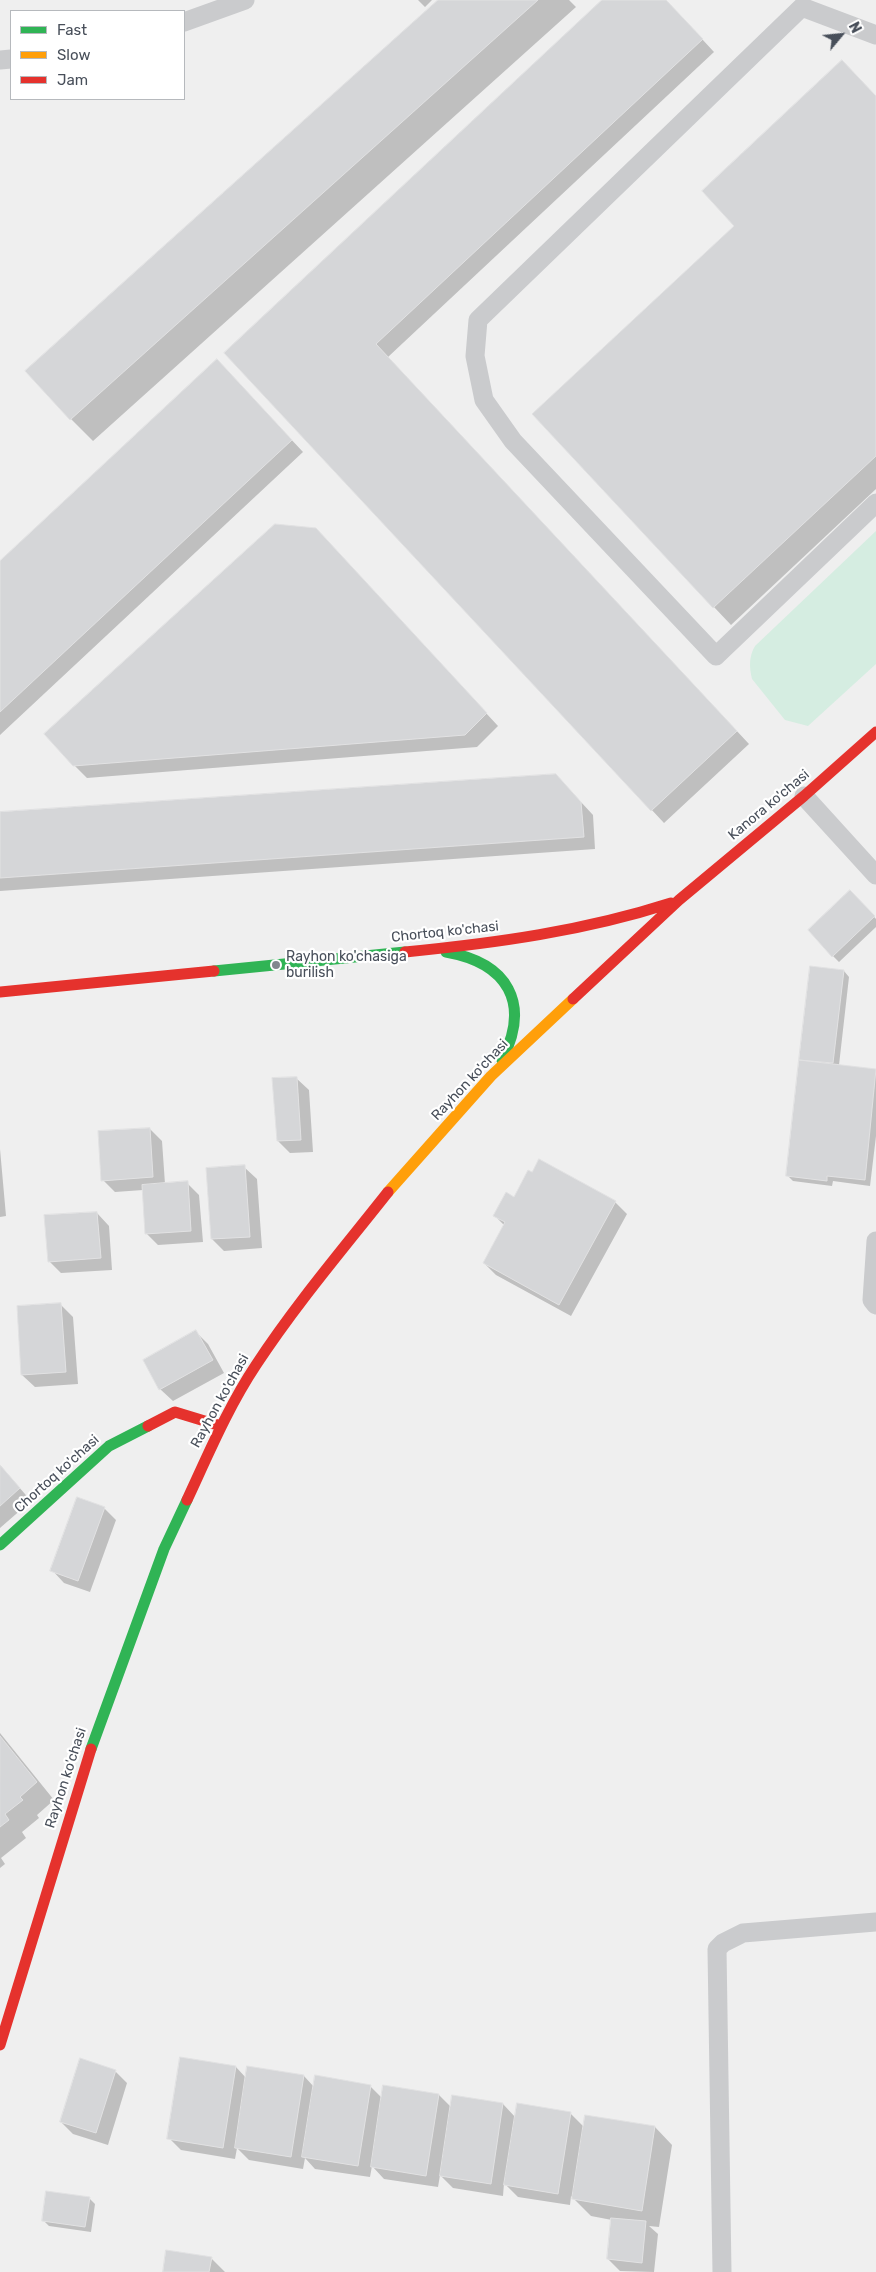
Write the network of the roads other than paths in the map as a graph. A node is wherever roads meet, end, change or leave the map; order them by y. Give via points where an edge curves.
1 (245, 0) edge
2 (804, 4) edge
3 (185, 22) edge
4 (876, 35) edge
5 (876, 503) edge
6 (876, 732) edge
7 (804, 796) junction
8 (876, 875) edge
9 (680, 900) junction
10 (424, 950) junction
11 (0, 992) edge
12 (491, 1076) junction
13 (876, 1241) edge
14 (876, 1305) edge
15 (221, 1426) junction
16 (0, 1545) edge
17 (876, 1922) edge
18 (0, 2045) edge
19 (722, 2272) edge

1 - 3 lane
2 - 4 lane
2 - 5 lane via 478,320 475,356 484,400 513,441 716,656
6 - 7 street, Kanora ko'chasi
7 - 8 lane
7 - 9 street, Kanora ko'chasi
9 - 10 street, Chortoq ko'chasi via 597,926
9 - 12 street, Rayhon ko'chasi
10 - 11 street, Chortoq ko'chasi
10 - 12 street via 452,952 474,959 495,972 508,988 516,1009 515,1032 507,1053
12 - 15 street, Rayhon ko'chasi via 388,1192 295,1309 255,1366
13 - 14 lane via 872,1300
15 - 16 street, Chortoq ko'chasi via 174,1412 109,1446
15 - 18 street, Rayhon ko'chasi via 164,1549 81,1777
17 - 19 lane via 742,1933 717,1949

